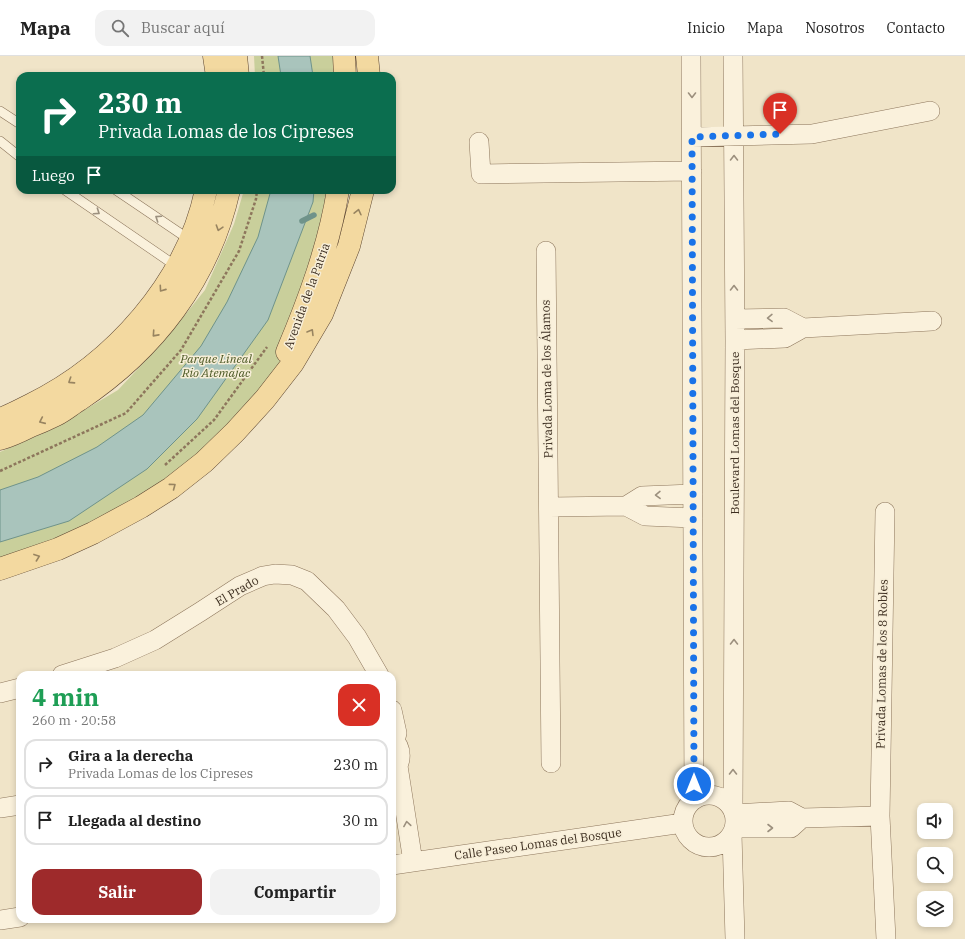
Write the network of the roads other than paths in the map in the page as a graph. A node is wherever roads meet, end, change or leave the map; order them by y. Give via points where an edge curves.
1 (214, 56) edge
2 (236, 56) edge
3 (344, 56) edge
4 (367, 56) edge
5 (691, 56) edge
6 (733, 56) edge
7 (216, 72) edge
8 (238, 72) edge
9 (345, 72) edge
10 (369, 72) edge
11 (0, 111) edge
12 (930, 111) dead end
13 (16, 121) edge
14 (734, 136) junction
15 (692, 137) junction
16 (0, 141) edge
17 (479, 142) dead end
18 (16, 153) edge
19 (692, 171) junction
20 (71, 194) edge
21 (122, 194) edge
22 (205, 194) edge
23 (228, 194) edge
24 (337, 194) edge
25 (362, 194) edge
26 (190, 240) junction
27 (546, 251) dead end
28 (176, 266) junction
29 (735, 319) junction
30 (932, 321) dead end
31 (803, 328) junction
32 (735, 340) junction
33 (265, 398) junction
34 (0, 419) edge
35 (0, 439) edge
36 (693, 494) junction
37 (626, 506) junction
38 (549, 507) junction
39 (885, 512) dead end
40 (693, 518) junction
41 (0, 569) edge
42 (74, 671) edge
43 (377, 671) edge
44 (16, 689) edge
45 (0, 693) edge
46 (396, 742) edge
47 (551, 763) dead end
48 (396, 767) edge
49 (396, 774) edge
50 (694, 800) junction
51 (16, 806) edge
52 (0, 808) edge
53 (880, 816) junction
54 (733, 822) junction
55 (683, 823) junction
56 (413, 862) junction
57 (396, 864) edge
58 (16, 918) edge
59 (0, 920) edge
60 (735, 939) edge
61 (886, 939) edge

1 - 7 main road
2 - 8 main road
3 - 9 main road
4 - 10 main road
5 -> 15 street
6 - 14 street, Boulevard Lomas del Bosque
11 - 13 lane
12 - 14 street via 812,134
14 - 15 street
29 -> 14 street, Boulevard Lomas del Bosque
15 - 19 street
16 - 18 lane
17 - 19 street via 481,174
19 - 36 street
20 -> 28 lane
26 -> 21 lane
22 - 26 main road
23 -> 35 main road via 217,234 194,282 162,327 141,350 102,385 56,415
24 - 33 main road, Avenida de la Patria via 324,255 314,285
33 -> 25 main road, Avenida de la Patria via 293,363 322,314 350,246
26 - 28 main road
27 - 38 street, Privada Loma de los Álamos
28 -> 34 main road via 146,313 116,345 83,373 47,397
31 -> 29 street via 784,318
29 - 32 street, Boulevard Lomas del Bosque
30 - 31 street
31 - 32 street via 785,338
54 -> 32 street, Boulevard Lomas del Bosque
41 -> 33 main road, Avenida de la Patria via 58,549 93,533 171,488 236,432
36 -> 37 street via 642,496
36 - 40 street
37 - 38 street
37 - 40 street via 645,516
38 - 47 street, Privada Loma de los Álamos
39 - 53 street, Privada Lomas de los 8 Robles
40 - 50 street
42 - 43 street, El Prado via 115,658 155,640 240,586 263,576 276,574 292,575 307,581 336,609
44 - 45 street
46 - 48 street via 401,758
56 -> 49 street
50 - 54 street via 707,796 719,797 725,801
50 - 55 street via 686,810
51 - 52 street
53 - 54 street via 802,818 791,828
53 - 61 street, Privada Lomas de los 8 Robles
54 - 55 street via 723,844 710,847 697,845 688,836
54 - 60 street, Boulevard Lomas del Bosque
55 - 56 street, Calle Paseo Lomas del Bosque
56 - 57 street, Calle Paseo Lomas del Bosque
58 - 59 street

